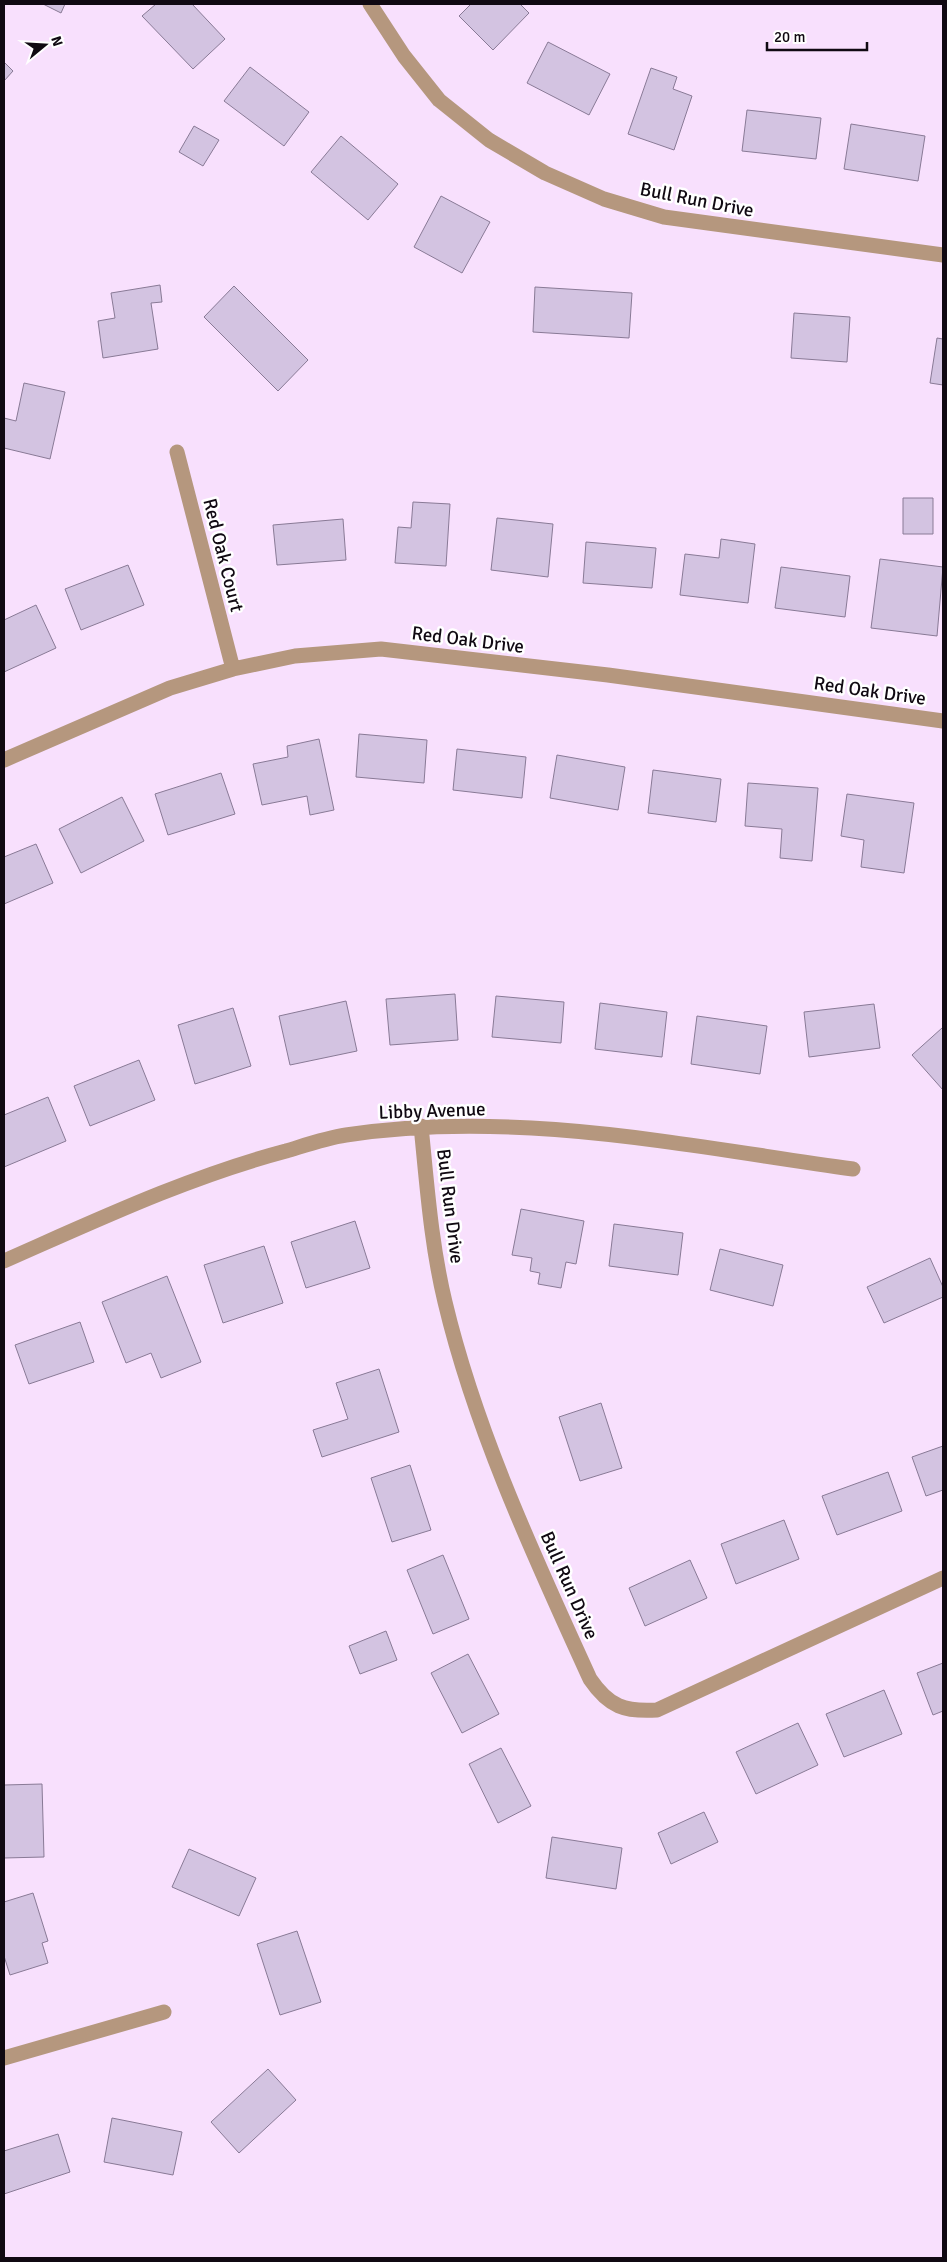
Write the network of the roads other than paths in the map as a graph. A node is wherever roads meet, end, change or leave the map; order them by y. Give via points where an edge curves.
1 (370, 4) edge
2 (943, 255) edge
3 (177, 452) dead end
4 (233, 669) junction
5 (943, 721) edge
6 (4, 760) edge
7 (421, 1126) junction
8 (853, 1169) dead end
9 (4, 1261) edge
10 (943, 1578) edge
11 (164, 2012) dead end
12 (4, 2058) edge

1 - 2 street, Bull Run Drive via 404,56 439,100 489,140 545,174 604,199 664,217
3 - 4 street, Red Oak Court
4 - 5 street, Red Oak Drive via 295,656 381,649 608,675
4 - 6 street, Red Oak Drive via 170,688
7 - 8 street, Libby Avenue via 596,1133
7 - 9 street, Libby Avenue via 344,1135 249,1161 155,1194
7 - 10 street, Bull Run Drive via 439,1274 469,1391 537,1562 590,1680 598,1690 623,1708 657,1710
11 - 12 street

